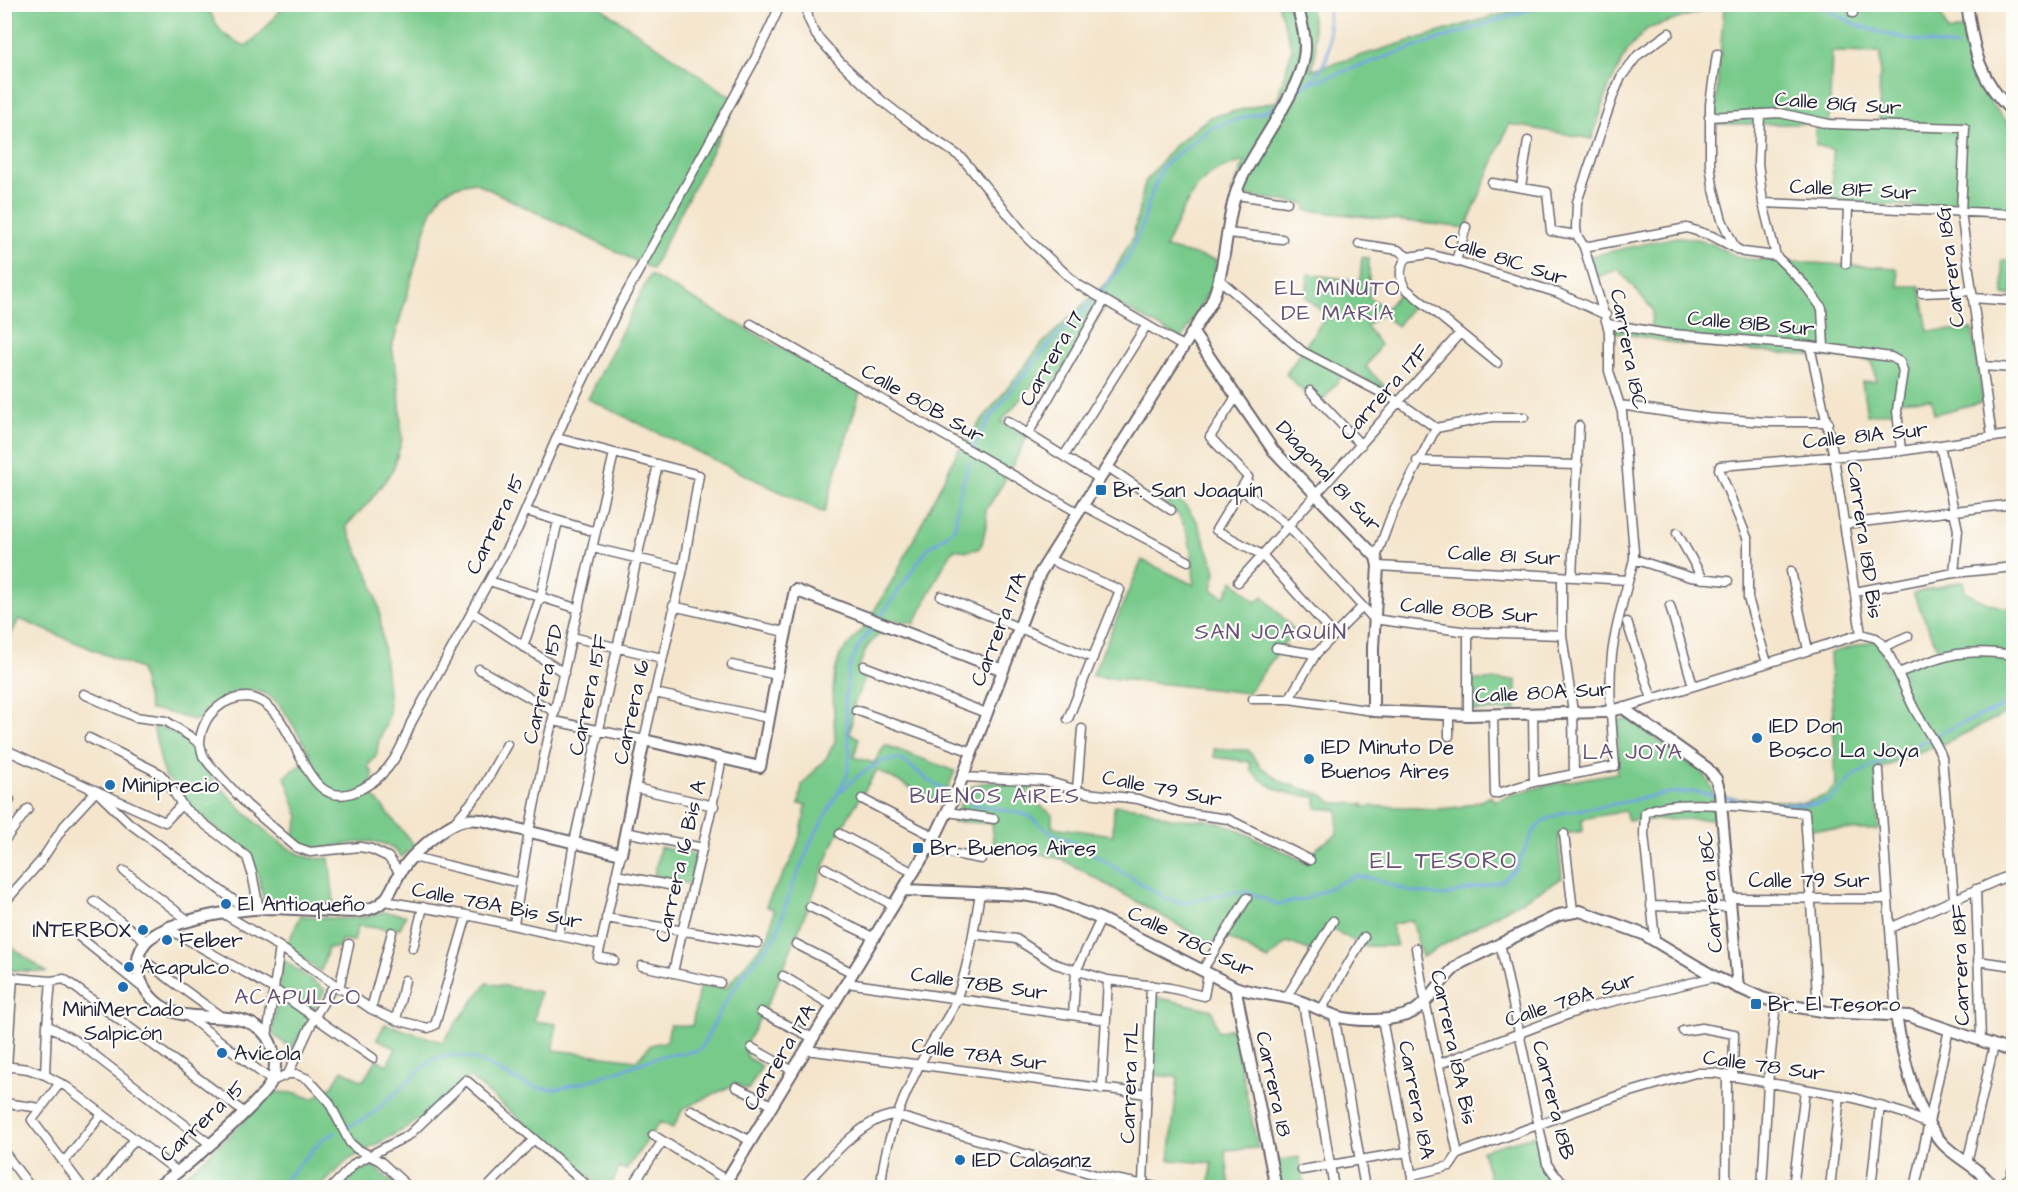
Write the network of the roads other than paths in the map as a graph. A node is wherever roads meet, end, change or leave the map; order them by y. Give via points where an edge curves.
1 (781, 4) edge
2 (807, 4) edge
3 (1297, 4) edge
4 (1967, 4) edge
5 (1669, 33) dead end
6 (1717, 54) dead end
7 (2013, 113) edge
8 (1760, 115) junction
9 (1709, 117) junction
10 (1965, 128) joint
11 (1528, 141) dead end
12 (1492, 183) dead end
13 (1521, 188) junction
14 (1236, 195) junction
15 (1287, 202) dead end
16 (1763, 203) junction
17 (1848, 207) junction
18 (1961, 212) junction
19 (2013, 214) edge
20 (1466, 227) dead end
21 (1228, 233) junction
22 (1577, 235) junction
23 (1282, 239) dead end
24 (1359, 244) dead end
25 (1584, 247) junction
26 (1735, 248) junction
27 (1776, 256) junction
28 (1408, 257) junction
29 (1456, 261) junction
30 (1846, 264) dead end
31 (1220, 280) junction
32 (1922, 293) dead end
33 (1972, 295) junction
34 (1104, 301) junction
35 (2013, 301) edge
36 (1607, 320) junction
37 (751, 324) dead end
38 (1146, 326) junction
39 (1193, 333) junction
40 (1460, 333) junction
41 (1184, 346) junction
42 (1810, 346) junction
43 (1824, 348) junction
44 (1497, 363) dead end
45 (1982, 366) junction
46 (2013, 368) edge
47 (1310, 391) dead end
48 (1236, 397) junction
49 (1399, 402) junction
50 (1620, 405) junction
51 (1524, 417) dead end
52 (1007, 421) dead end
53 (1828, 422) junction
54 (1579, 426) dead end
55 (1436, 428) junction
56 (1028, 434) junction
57 (2013, 435) edge
58 (1992, 437) junction
59 (557, 438) junction
60 (1361, 445) junction
61 (1940, 445) junction
62 (1901, 451) junction
63 (614, 453) junction
64 (1064, 456) junction
65 (1834, 457) junction
66 (1418, 461) junction
67 (658, 464) junction
68 (1578, 465) junction
69 (1108, 467) junction
70 (1100, 479) junction
71 (1241, 489) junction
72 (1317, 494) junction
73 (2013, 504) edge
74 (1080, 509) junction
75 (1171, 510) dead end
76 (526, 511) junction
77 (1953, 511) junction
78 (558, 520) junction
79 (1845, 524) junction
80 (1288, 526) junction
81 (596, 532) junction
82 (1677, 533) dead end
83 (593, 548) junction
84 (1262, 555) junction
85 (637, 558) junction
86 (1048, 559) junction
87 (1634, 559) junction
88 (1188, 561) dead end
89 (1377, 562) junction
90 (2013, 567) edge
91 (683, 569) junction
92 (1791, 572) dead end
93 (1954, 573) junction
94 (1567, 577) junction
95 (1703, 579) junction
96 (1628, 580) junction
97 (489, 581) junction
98 (1728, 581) dead end
99 (1238, 582) dead end
100 (1855, 592) junction
101 (541, 596) junction
102 (941, 596) dead end
103 (673, 606) junction
104 (1670, 606) dead end
105 (1362, 607) junction
106 (579, 609) junction
107 (472, 612) junction
108 (1374, 619) junction
109 (1627, 622) dead end
110 (1019, 628) junction
111 (785, 632) junction
112 (1468, 632) junction
113 (1861, 634) junction
114 (1334, 635) junction
115 (1562, 635) junction
116 (1908, 636) dead end
117 (572, 637) junction
118 (524, 647) junction
119 (617, 647) junction
120 (1883, 647) junction
121 (1276, 648) dead end
122 (1808, 650) junction
123 (1316, 654) junction
124 (2013, 655) edge
125 (662, 658) junction
126 (1093, 658) junction
127 (1767, 663) junction
128 (732, 665) dead end
129 (864, 666) dead end
130 (479, 669) dead end
131 (1003, 670) junction
132 (564, 673) junction
133 (1898, 673) junction
134 (777, 675) junction
135 (1693, 686) junction
136 (655, 693) junction
137 (84, 694) dead end
138 (1253, 699) dead end
139 (1289, 699) junction
140 (1652, 699) junction
141 (1623, 708) junction
142 (856, 710) dead end
143 (1374, 711) junction
144 (1610, 711) junction
145 (1573, 712) junction
146 (987, 713) junction
147 (1533, 713) junction
148 (1449, 714) junction
149 (1493, 714) junction
150 (1468, 715) junction
151 (555, 716) junction
152 (768, 718) junction
153 (1068, 719) dead end
154 (1082, 729) dead end
155 (599, 731) junction
156 (1449, 736) dead end
157 (89, 738) dead end
158 (644, 740) junction
159 (200, 744) junction
160 (507, 744) dead end
161 (4, 749) edge
162 (972, 752) junction
163 (722, 757) junction
164 (1879, 771) dead end
165 (1574, 774) junction
166 (963, 777) junction
167 (1534, 782) junction
168 (635, 788) junction
169 (1077, 790) junction
170 (96, 791) junction
171 (862, 799) dead end
172 (1721, 800) junction
173 (181, 805) junction
174 (714, 806) junction
175 (28, 808) dead end
176 (948, 812) junction
177 (994, 819) dead end
178 (452, 824) junction
179 (529, 832) junction
180 (626, 832) junction
181 (840, 834) dead end
182 (1564, 834) dead end
183 (935, 837) junction
184 (4, 841) edge
185 (574, 843) junction
186 (704, 848) junction
187 (928, 849) junction
188 (621, 854) junction
189 (413, 857) junction
190 (981, 860) dead end
191 (1310, 860) dead end
192 (825, 868) dead end
193 (124, 871) dead end
194 (400, 873) junction
195 (914, 873) junction
196 (2013, 873) edge
197 (616, 875) junction
198 (520, 883) junction
199 (674, 886) dead end
200 (904, 890) junction
201 (1976, 890) junction
202 (980, 893) junction
203 (1247, 898) dead end
204 (1811, 898) junction
205 (1888, 899) junction
206 (1954, 899) junction
207 (384, 901) junction
208 (94, 902) dead end
209 (1731, 902) junction
210 (4, 903) edge
211 (894, 906) junction
212 (1651, 906) junction
213 (810, 907) dead end
214 (423, 908) junction
215 (259, 909) junction
216 (247, 910) junction
217 (1573, 911) junction
218 (224, 914) junction
219 (468, 915) junction
220 (606, 918) junction
221 (1101, 919) junction
222 (189, 921) junction
223 (1333, 921) dead end
224 (514, 924) junction
225 (167, 928) junction
226 (1890, 928) junction
227 (682, 931) junction
228 (392, 932) dead end
229 (559, 934) junction
230 (973, 934) junction
231 (77, 935) dead end
232 (875, 938) junction
233 (1364, 938) dead end
234 (1655, 940) junction
235 (146, 941) junction
236 (1500, 943) junction
237 (349, 944) dead end
238 (757, 944) dead end
239 (796, 944) dead end
240 (601, 945) junction
241 (280, 947) junction
242 (413, 948) dead end
243 (1416, 948) dead end
244 (139, 957) junction
245 (614, 960) dead end
246 (1978, 962) junction
247 (642, 966) dead end
248 (2013, 966) edge
249 (1076, 971) junction
250 (1205, 972) junction
251 (673, 973) junction
252 (783, 976) dead end
253 (9, 977) edge
254 (1714, 977) junction
255 (850, 978) junction
256 (405, 980) dead end
257 (1108, 980) junction
258 (51, 981) junction
259 (720, 983) dead end
260 (1151, 985) junction
261 (336, 987) junction
262 (1235, 987) junction
263 (1738, 988) junction
264 (144, 989) junction
265 (274, 989) junction
266 (956, 998) junction
267 (1286, 998) junction
268 (1425, 1001) junction
269 (1776, 1002) junction
270 (1303, 1003) junction
271 (833, 1006) junction
272 (371, 1009) junction
273 (1321, 1010) junction
274 (1818, 1010) junction
275 (762, 1012) dead end
276 (1073, 1015) junction
277 (1896, 1015) junction
278 (1334, 1016) junction
279 (189, 1017) junction
280 (223, 1018) junction
281 (314, 1018) junction
282 (1382, 1019) junction
283 (396, 1020) junction
284 (1106, 1020) junction
285 (47, 1025) junction
286 (1949, 1029) junction
287 (1683, 1031) dead end
288 (1519, 1033) junction
289 (267, 1037) junction
290 (813, 1038) junction
291 (1981, 1040) junction
292 (1994, 1045) junction
293 (752, 1048) dead end
294 (806, 1050) junction
295 (2013, 1052) edge
296 (373, 1058) dead end
297 (920, 1064) junction
298 (1439, 1064) junction
299 (6, 1066) edge
300 (793, 1071) junction
301 (288, 1074) junction
302 (45, 1075) junction
303 (1730, 1077) junction
304 (272, 1081) junction
305 (60, 1083) junction
306 (1768, 1084) junction
307 (736, 1087) dead end
308 (1102, 1089) junction
309 (1805, 1090) junction
310 (1147, 1094) junction
311 (1840, 1095) junction
312 (4, 1104) edge
313 (772, 1105) junction
314 (1880, 1105) junction
315 (41, 1108) junction
316 (691, 1110) dead end
317 (245, 1113) junction
318 (102, 1114) junction
319 (898, 1115) junction
320 (1928, 1124) junction
321 (1539, 1125) junction
322 (653, 1135) dead end
323 (135, 1139) junction
324 (534, 1139) junction
325 (751, 1141) junction
326 (662, 1142) junction
327 (210, 1143) junction
328 (4, 1152) edge
329 (1407, 1152) junction
330 (1458, 1154) junction
331 (369, 1155) junction
332 (1360, 1160) junction
333 (64, 1162) junction
334 (1967, 1163) junction
335 (1330, 1165) junction
336 (2013, 1165) edge
337 (1302, 1170) dead end
338 (178, 1172) junction
339 (1412, 1175) junction
340 (1143, 1183) junction
341 (724, 1184) edge
342 (31, 1188) edge
343 (83, 1188) edge
344 (96, 1188) edge
345 (155, 1188) edge
346 (331, 1188) edge
347 (410, 1188) edge
348 (487, 1188) edge
349 (590, 1188) edge
350 (631, 1188) edge
351 (739, 1188) edge
352 (802, 1188) edge
353 (881, 1188) edge
354 (1161, 1188) edge
355 (1276, 1188) edge
356 (1334, 1188) edge
357 (1365, 1188) edge
358 (1414, 1188) edge
359 (1570, 1188) edge
360 (1726, 1188) edge
361 (1762, 1188) edge
362 (1793, 1188) edge
363 (1830, 1188) edge
364 (1870, 1188) edge
365 (1915, 1188) edge
366 (1993, 1188) edge

1 - 59 street, Carrera 15 via 641,267
2 - 34 street via 816,35 840,62 882,101 962,158 1030,241 1077,284
3 - 14 street, Carrera 17A via 1305,43 1304,61
4 - 7 street via 1978,63 1997,97
5 - 22 street via 1638,55 1621,77 1578,202
6 - 9 street
8 - 9 street, Calle 81G Sur
8 - 10 street, Calle 81G Sur via 1780,113 1829,124
8 - 16 street via 1758,163
9 - 26 street via 1713,186
10 - 18 street, Carrera 18G
11 - 13 street
12 - 13 street
13 - 22 street via 1547,192 1551,231
14 - 15 street
14 - 21 street, Carrera 17A
16 - 17 street, Calle 81F Sur
16 - 27 street
17 - 18 street, Calle 81F Sur
17 - 30 street
18 - 19 street, Calle 81F Sur
18 - 33 street, Carrera 18G
20 - 29 street
21 - 23 street
21 - 31 street, Carrera 17A
22 - 25 street, Carrera 18C
24 - 28 street, Calle 81C Sur via 1398,250
25 - 26 street via 1687,228
25 - 36 street, Carrera 18C
26 - 27 street
27 - 43 street via 1822,308
28 - 29 street, Calle 81C Sur via 1428,254
28 - 40 street via 1402,265 1403,285
29 - 36 street, Calle 81C Sur via 1558,293
31 - 39 street, Carrera 17A
31 - 49 street via 1303,352
32 - 33 street
33 - 35 street
33 - 45 street, Carrera 18G
34 - 38 street
34 - 56 street, Carrera 17
36 - 42 street, Calle 81B Sur via 1662,333
36 - 50 street, Carrera 18C via 1609,370
37 - 74 street, Calle 80B Sur
38 - 41 street
38 - 64 street
39 - 41 street, Carrera 17A
39 - 48 street, Diagonal 81 Sur
40 - 44 street
40 - 49 street, Carrera 17F
41 - 69 street, Carrera 17A
42 - 43 street, Calle 81B Sur
42 - 53 street, Carrera 18D Bis
43 - 62 street, Calle 81B Sur via 1891,357 1900,362 1903,371 1897,410
45 - 46 street
45 - 58 street, Carrera 18G
47 - 60 street
48 - 71 street via 1210,437 1248,477
48 - 72 street, Diagonal 81 Sur via 1273,450
49 - 55 street
49 - 60 street, Carrera 17F
50 - 53 street via 1708,418
50 - 87 street, Carrera 18C
51 - 55 street via 1492,417
52 - 56 street
53 - 65 street, Carrera 18D Bis
54 - 68 street
55 - 66 street
56 - 64 street
57 - 58 street, Calle 81A Sur
58 - 61 street, Calle 81A Sur
59 - 63 street
59 - 76 street, Carrera 15
60 - 72 street, Carrera 17F
61 - 62 street, Calle 81A Sur
61 - 77 street
62 - 65 street, Calle 81A Sur
63 - 67 street
63 - 81 street, Carrera 15D
64 - 70 street
65 - 79 street, Carrera 18D Bis
65 - 127 street, Calle 81A Sur via 1719,469 1748,540 1748,598
66 - 68 street
66 - 89 street via 1392,514
67 - 85 street, Carrera 15F
67 - 91 street, Carrera 16 via 699,475
68 - 94 street
69 - 70 street, Carrera 17A
69 - 75 street
70 - 74 street, Carrera 17A
71 - 80 street
71 - 84 street via 1215,530
72 - 80 street, Carrera 17F
72 - 89 street, Diagonal 81 Sur
73 - 77 street
74 - 86 street, Carrera 17A
74 - 88 street, Calle 80B Sur
76 - 78 street
76 - 97 street, Carrera 15
77 - 79 street
77 - 93 street via 1958,530
78 - 81 street
78 - 101 street
79 - 100 street, Carrera 18D Bis
80 - 84 street, Carrera 17F
80 - 105 street
81 - 83 street, Carrera 15D
82 - 95 street
83 - 85 street
83 - 106 street, Carrera 15D
84 - 99 street, Carrera 17F
84 - 114 street
85 - 91 street
85 - 119 street, Carrera 15F
86 - 110 street, Carrera 17A
86 - 126 street via 1120,590
87 - 95 street
87 - 96 street
89 - 94 street, Calle 81 Sur
89 - 108 street
90 - 93 street
91 - 103 street, Carrera 16
92 - 122 street
93 - 100 street
94 - 96 street, Calle 81 Sur
94 - 115 street
95 - 98 street
96 - 144 street via 1612,656
97 - 101 street
97 - 107 street, Carrera 15
100 - 113 street, Carrera 18D Bis
101 - 106 street
101 - 118 street
102 - 110 street
103 - 111 street
103 - 125 street, Carrera 16
104 - 135 street
105 - 108 street
105 - 114 street
106 - 117 street, Carrera 15D
107 - 118 street
107 - 159 street, Carrera 15 via 396,757 366,787 341,795 320,787 283,722 269,707 250,698 236,698 218,706 203,727
108 - 112 street, Calle 80B Sur
108 - 143 street
109 - 140 street
110 - 126 street
110 - 131 street, Carrera 17A
111 - 131 street via 795,590
111 - 134 street
112 - 115 street, Calle 80B Sur
112 - 150 street
113 - 120 street via 1876,638
113 - 122 street, Calle 80A Sur
114 - 123 street
115 - 145 street
116 - 120 street
117 - 119 street
117 - 132 street, Carrera 15D
118 - 132 street
119 - 125 street
119 - 155 street, Carrera 15F
120 - 133 street
121 - 123 street
122 - 127 street, Calle 80A Sur
123 - 139 street
124 - 133 street via 1964,652
125 - 136 street, Carrera 16
126 - 153 street
127 - 135 street, Calle 80A Sur
128 - 134 street
129 - 146 street
130 - 151 street
131 - 146 street, Carrera 17A
132 - 151 street, Carrera 15D
133 - 206 street via 1942,757
134 - 152 street
135 - 140 street, Calle 80A Sur
136 - 152 street
136 - 158 street, Carrera 16
137 - 159 street via 135,717 166,721
138 - 139 street, Calle 80A Sur
139 - 143 street, Calle 80A Sur
140 - 141 street, Calle 80A Sur
141 - 144 street, Calle 80A Sur
141 - 172 street via 1707,768 1716,779
142 - 162 street
143 - 148 street, Calle 80A Sur
144 - 145 street, Calle 80A Sur
144 - 165 street via 1615,766
145 - 147 street, Calle 80A Sur
145 - 165 street
146 - 162 street, Carrera 17A
147 - 149 street, Calle 80A Sur
147 - 167 street
148 - 150 street, Calle 80A Sur
148 - 156 street
149 - 150 street, Calle 80A Sur
149 - 167 street via 1495,794
151 - 155 street
151 - 179 street, Carrera 15D
152 - 163 street via 760,767
154 - 169 street
155 - 158 street
155 - 185 street, Carrera 15F
157 - 173 street via 154,770 164,778
158 - 163 street
158 - 168 street, Carrera 16
159 - 194 street via 206,760 247,805 296,847 310,852 371,849 388,857
160 - 178 street via 481,791
161 - 170 street
162 - 166 street, Carrera 17A
163 - 174 street, Carrera 16 Bis A
164 - 205 street
165 - 167 street
166 - 169 street, Calle 79 Sur via 1046,782
166 - 176 street, Carrera 17A
168 - 174 street
168 - 180 street, Carrera 16
169 - 191 street, Calle 79 Sur via 1228,819
170 - 173 street via 165,822
170 - 210 street
170 - 216 street via 129,823
171 - 183 street
172 - 204 street via 1805,813
172 - 209 street, Carrera 18C
172 - 212 street via 1653,808 1645,813
173 - 215 street via 247,857
174 - 186 street, Carrera 16 Bis A
175 - 184 street
176 - 177 street
176 - 183 street, Carrera 17A
178 - 179 street via 481,820
178 - 189 street
179 - 185 street
179 - 198 street, Carrera 15D
180 - 186 street
180 - 188 street, Carrera 16
181 - 195 street
182 - 217 street
183 - 187 street, Carrera 17A
185 - 188 street
185 - 229 street, Carrera 15F
186 - 227 street, Carrera 16 Bis A
187 - 190 street
187 - 195 street, Carrera 17A
188 - 197 street, Carrera 16
189 - 194 street
189 - 198 street
192 - 211 street
193 - 222 street
194 - 207 street
195 - 200 street, Carrera 17A
196 - 201 street
197 - 199 street
197 - 220 street, Carrera 16
198 - 224 street, Carrera 15D
200 - 202 street, Calle 78C Sur
200 - 211 street, Carrera 17A
201 - 206 street
201 - 246 street, Carrera 18F
202 - 221 street, Calle 78C Sur via 1045,898
202 - 230 street
203 - 250 street
204 - 205 street, Calle 79 Sur
204 - 209 street, Calle 79 Sur
204 - 274 street
205 - 226 street
206 - 226 street
207 - 214 street, Calle 78A Bis Sur
207 - 215 street via 357,912
208 - 235 street
209 - 212 street, Calle 79 Sur
209 - 263 street, Carrera 18C
211 - 232 street, Carrera 17A
212 - 234 street
213 - 232 street
214 - 219 street, Calle 78A Bis Sur
214 - 242 street
215 - 216 street
216 - 218 street
217 - 234 street via 1589,913
217 - 236 street, Calle 78C Sur
218 - 222 street
218 - 241 street
219 - 224 street, Calle 78A Bis Sur
219 - 283 street via 435,1025 428,1028
220 - 227 street
220 - 240 street, Carrera 16
221 - 249 street
221 - 250 street, Calle 78C Sur
222 - 225 street
223 - 267 street
224 - 229 street, Calle 78A Bis Sur
225 - 235 street
225 - 265 street
226 - 277 street
227 - 238 street
227 - 251 street, Carrera 16 Bis A
228 - 272 street
229 - 240 street, Calle 78A Bis Sur
230 - 249 street via 1016,939 1055,964
230 - 266 street
231 - 264 street
232 - 255 street, Carrera 17A
233 - 273 street
234 - 254 street
235 - 244 street
236 - 268 street, Calle 78C Sur via 1454,968
236 - 288 street, Carrera 18B
237 - 261 street
239 - 255 street, Calle 78B Sur
240 - 245 street, Carrera 16 via 598,957
241 - 261 street
241 - 265 street
243 - 268 street, Carrera 18A Bis
244 - 264 street
244 - 280 street
246 - 248 street
246 - 291 street, Carrera 18F
247 - 251 street
249 - 257 street
249 - 276 street
250 - 260 street via 1204,996
250 - 262 street, Calle 78C Sur
251 - 259 street
252 - 271 street
253 - 258 street
253 - 299 street
254 - 263 street
254 - 288 street, Calle 78A Sur via 1585,1008
255 - 266 street, Calle 78B Sur
255 - 271 street, Carrera 17A
256 - 283 street
257 - 260 street
257 - 284 street
258 - 285 street
258 - 317 street via 64,978
260 - 310 street, Carrera 17L
261 - 272 street
261 - 281 street
262 - 267 street, Calle 78C Sur
262 - 355 street, Carrera 18
263 - 269 street
264 - 279 street via 159,1005
265 - 281 street
265 - 289 street
266 - 276 street, Calle 78B Sur
266 - 297 street
267 - 270 street, Calle 78C Sur
268 - 282 street, Calle 78C Sur via 1408,1014
268 - 298 street, Carrera 18A Bis
269 - 274 street
269 - 306 street
270 - 273 street, Calle 78C Sur
270 - 335 street
271 - 290 street, Carrera 17A
272 - 283 street
273 - 278 street, Calle 78C Sur
274 - 277 street
275 - 290 street
276 - 284 street, Calle 78B Sur
277 - 286 street via 1916,1017
277 - 320 street via 1909,1070
278 - 282 street, Calle 78C Sur
278 - 332 street
279 - 280 street
279 - 304 street
280 - 289 street via 256,1026
281 - 296 street
281 - 301 street
282 - 329 street, Carrera 18A
284 - 308 street
285 - 302 street
285 - 327 street via 76,1041
286 - 291 street
286 - 320 street
287 - 303 street via 1702,1028 1734,1034
288 - 298 street, Calle 78A Sur
288 - 321 street, Carrera 18B
289 - 304 street via 275,1061
290 - 294 street, Carrera 17A
291 - 292 street
292 - 295 street
292 - 334 street, Carrera 18F
293 - 300 street
294 - 297 street, Calle 78A Sur
294 - 300 street, Carrera 17A
297 - 308 street, Calle 78A Sur
297 - 319 street
298 - 330 street, Carrera 18A Bis
299 - 302 street
300 - 313 street, Carrera 17A
301 - 304 street
301 - 331 street via 308,1079 324,1094 350,1143
302 - 305 street
303 - 306 street, Calle 78 Sur
303 - 321 street, Calle 78 Sur via 1695,1073 1617,1095
303 - 360 street
304 - 317 street, Carrera 15
305 - 315 street
305 - 318 street
306 - 309 street, Calle 78 Sur
306 - 361 street
307 - 313 street
308 - 310 street, Calle 78A Sur
309 - 311 street, Calle 78 Sur
309 - 362 street
310 - 340 street, Carrera 17L
311 - 314 street, Calle 78 Sur
311 - 363 street
312 - 315 street
313 - 325 street, Carrera 17A
314 - 320 street, Calle 78 Sur
314 - 364 street
315 - 333 street via 32,1120
316 - 325 street
317 - 327 street, Carrera 15
318 - 323 street
318 - 333 street
319 - 340 street via 1099,1176
319 - 352 street via 882,1118 848,1141
319 - 353 street via 887,1148
320 - 334 street, Calle 78 Sur via 1945,1146
320 - 365 street
321 - 330 street, Calle 78 Sur
321 - 359 street, Carrera 18B via 1547,1164
322 - 326 street
323 - 338 street
323 - 344 street
324 - 331 street via 466,1080 409,1135
324 - 348 street
324 - 349 street
325 - 341 street, Carrera 17A
326 - 341 street
326 - 350 street
327 - 338 street, Carrera 15
328 - 342 street
329 - 332 street
329 - 339 street, Carrera 18A
330 - 339 street, Calle 78 Sur via 1450,1166
331 - 346 street via 355,1163
331 - 347 street
332 - 335 street
332 - 357 street
333 - 343 street
334 - 366 street, Calle 78 Sur
335 - 337 street
335 - 356 street
336 - 366 street via 2010,1178
338 - 345 street, Carrera 15
339 - 358 street, Carrera 18A
340 - 354 street
341 - 351 street

